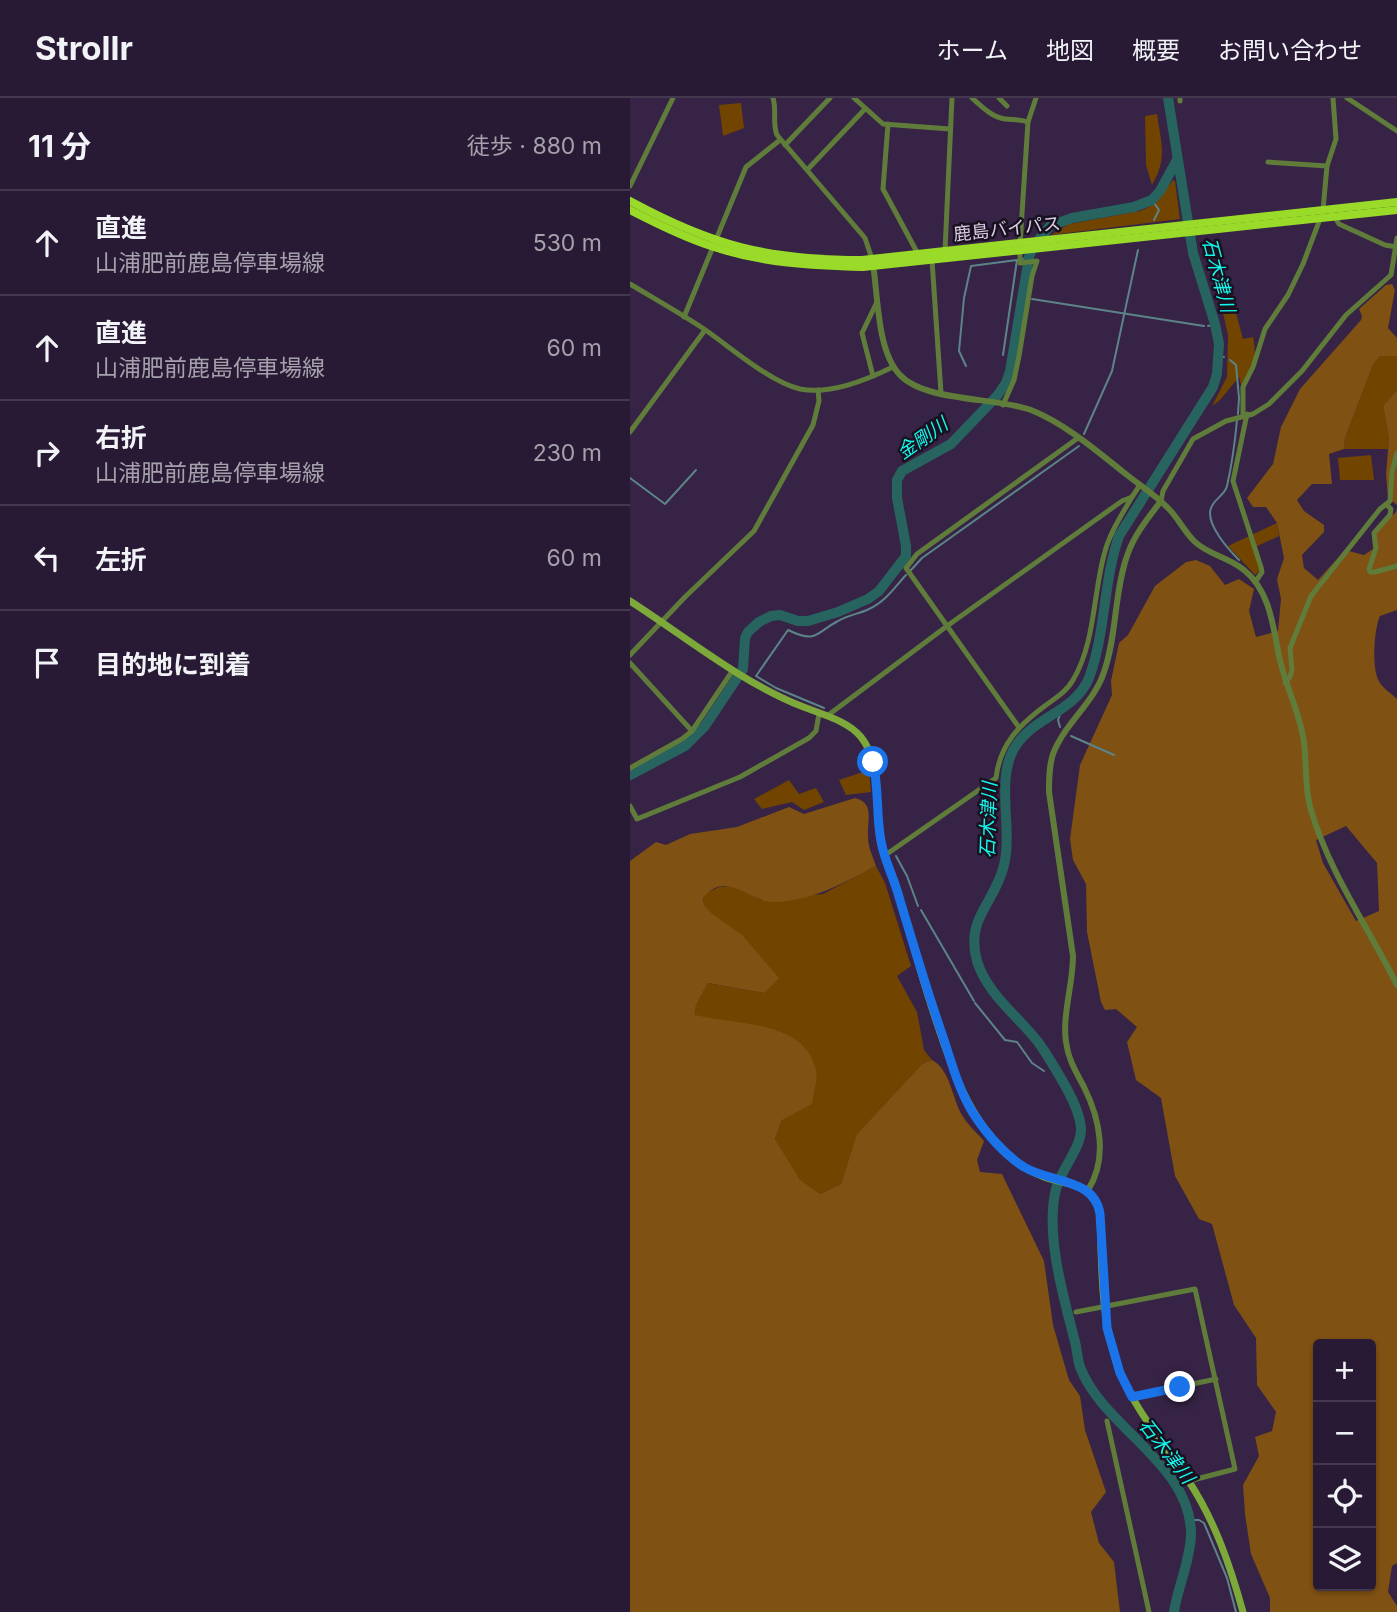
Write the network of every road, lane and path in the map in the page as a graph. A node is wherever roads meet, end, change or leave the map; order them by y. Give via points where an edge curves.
1 (673, 98) edge
2 (774, 98) edge
3 (830, 98) edge
4 (854, 98) edge
5 (952, 98) edge
6 (972, 98) edge
7 (999, 98) edge
8 (1036, 98) edge
9 (1333, 98) edge
10 (1347, 98) edge
11 (1007, 106) dead end
12 (865, 108) junction
13 (1028, 122) junction
14 (888, 124) junction
15 (950, 129) junction
16 (1397, 131) edge
17 (783, 143) junction
18 (1268, 162) dead end
19 (1327, 166) junction
20 (808, 169) junction
21 (630, 186) edge
22 (630, 201) edge
23 (1397, 202) edge
24 (630, 210) edge
25 (1397, 210) edge
26 (1322, 214) junction
27 (1335, 217) junction
28 (1176, 231) junction
29 (1397, 238) edge
30 (714, 244) junction
31 (1397, 246) edge
32 (1022, 248) junction
33 (945, 251) junction
34 (918, 254) junction
35 (932, 260) junction
36 (872, 263) junction
37 (1397, 270) edge
38 (1391, 275) junction
39 (630, 284) edge
40 (878, 299) junction
41 (684, 317) junction
42 (705, 330) junction
43 (893, 367) junction
44 (873, 376) junction
45 (818, 390) junction
46 (941, 393) junction
47 (1000, 404) junction
48 (1241, 416) junction
49 (630, 432) edge
50 (1078, 438) junction
51 (1397, 453) edge
52 (1141, 485) junction
53 (1132, 497) junction
54 (1161, 501) junction
55 (1387, 505) junction
56 (1397, 566) edge
57 (1256, 581) junction
58 (630, 601) edge
59 (663, 622) junction
60 (947, 626) junction
61 (630, 655) edge
62 (630, 663) edge
63 (733, 670) junction
64 (1285, 683) junction
65 (823, 715) junction
66 (1018, 726) junction
67 (692, 731) junction
68 (630, 768) edge
69 (630, 806) edge
70 (884, 856) junction
71 (1397, 985) edge
72 (1088, 1190) junction
73 (1104, 1306) junction
74 (1076, 1312) dead end
75 (1216, 1379) junction
76 (1132, 1397) junction
77 (1107, 1422) dead end
78 (1189, 1481) junction
79 (1149, 1612) edge
80 (1244, 1612) edge

1 - 21 street
2 - 17 street via 774,127
3 - 17 street
4 - 12 street
5 - 15 street
6 - 13 street via 1003,120
7 - 11 street
8 - 13 street
9 - 19 street via 1336,139
10 - 16 street
12 - 14 street
12 - 20 street
13 - 32 street
14 - 15 street
14 - 34 street via 883,189
15 - 33 street
17 - 20 street
17 - 30 street via 746,167
18 - 19 street
19 - 26 street
20 - 36 street via 864,238
22 - 30 highway, 鹿島バイパス
23 - 26 highway, 鹿島バイパス
24 - 30 highway, 鹿島バイパス
25 - 27 highway, 鹿島バイパス
26 - 27 highway, 鹿島バイパス
26 - 28 highway, 鹿島バイパス
26 - 48 street via 1288,295 1265,329 1243,387
27 - 31 street via 1339,224
28 - 32 highway, 鹿島バイパス
28 - 32 highway, 鹿島バイパス via 1031,243
29 - 31 street
30 - 36 highway, 鹿島バイパス via 785,263
30 - 41 street
31 - 38 street
32 - 33 highway, 鹿島バイパス
32 - 35 highway, 鹿島バイパス
32 - 47 street via 1020,263 1037,261 1014,380
33 - 34 highway, 鹿島バイパス
34 - 36 highway, 鹿島バイパス
35 - 36 highway, 鹿島バイパス
35 - 46 street
36 - 40 street
37 - 38 street
38 - 48 street via 1346,315 1269,404
39 - 41 street
40 - 43 street
40 - 44 street via 862,333
41 - 42 street
42 - 45 street via 782,383
42 - 49 street
43 - 44 street
43 - 46 street via 910,384
44 - 45 street
45 - 59 street via 813,425 761,521
46 - 47 street
47 - 50 street via 1029,410
48 - 54 street via 1193,439
48 - 57 street via 1233,481 1261,567
50 - 52 street
50 - 60 street via 917,554 906,568
51 - 55 street
52 - 53 street
52 - 54 street
53 - 60 street
53 - 66 street via 1104,555 1088,640 1073,682
54 - 57 street via 1203,549 1233,562
54 - 72 street via 1127,556 1104,674 1063,736 1050,765 1049,792 1073,956 1066,1044 1094,1110 1100,1150 1096,1178
55 - 56 street via 1390,515 1374,533 1376,548 1369,569 1375,572
55 - 64 street via 1311,596 1290,648 1292,670
57 - 64 street via 1272,622
58 - 59 main road
59 - 61 street
59 - 63 main road
60 - 65 street
60 - 66 street
62 - 67 street
63 - 65 main road
63 - 67 street
64 - 71 street via 1301,726 1311,811 1331,860
65 - 69 street via 809,738 740,777 637,819
65 - 70 main road via 858,734 869,748
66 - 70 street via 1002,750 996,778
67 - 68 street
70 - 72 main road via 965,1097 985,1128 1023,1166
72 - 73 main road via 1099,1205
73 - 74 street
73 - 75 street via 1195,1289
73 - 76 main road via 1113,1352
75 - 76 street
75 - 78 street via 1235,1469
76 - 78 main road
77 - 79 street
78 - 80 main road via 1221,1540

